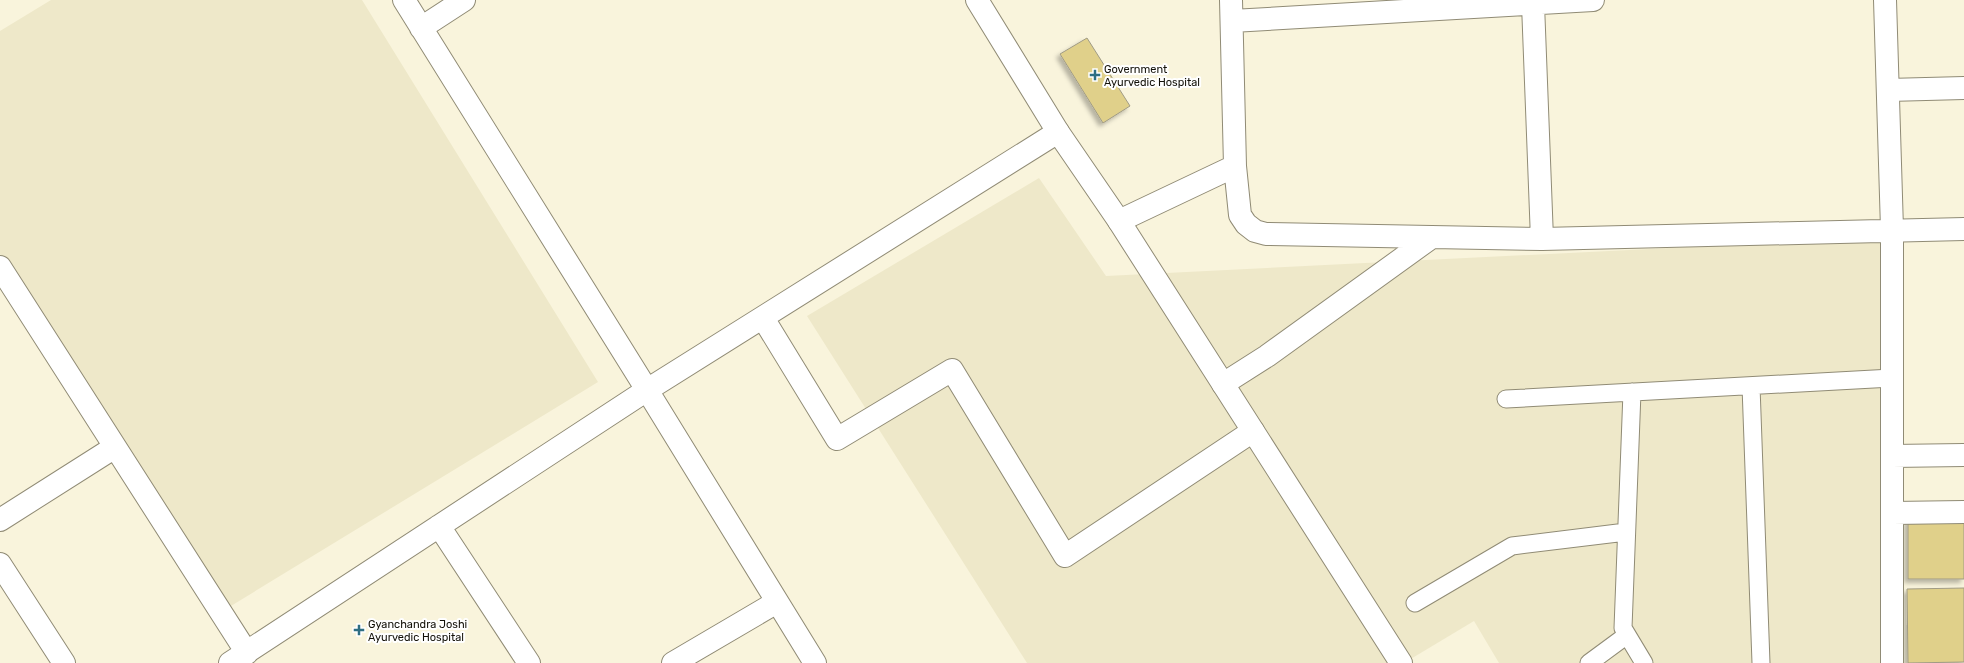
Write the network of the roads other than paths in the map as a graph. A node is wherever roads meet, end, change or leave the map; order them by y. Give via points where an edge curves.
1 (404, 0) edge
2 (464, 0) edge
3 (977, 0) edge
4 (1594, 0) edge
5 (1885, 0) edge
6 (1533, 4) junction
7 (1232, 10) edge
8 (422, 28) junction
9 (1964, 88) edge
10 (1888, 90) junction
11 (1058, 132) junction
12 (1235, 166) junction
13 (1119, 221) junction
14 (1892, 229) junction
15 (1964, 229) edge
16 (1432, 237) junction
17 (1542, 239) junction
18 (0, 268) edge
19 (763, 318) junction
20 (1892, 378) junction
21 (1223, 384) junction
22 (1751, 386) junction
23 (647, 390) junction
24 (1632, 392) junction
25 (1506, 399) dead end
26 (1253, 431) junction
27 (115, 447) junction
28 (1964, 455) edge
29 (1892, 456) junction
30 (1964, 512) edge
31 (1893, 513) junction
32 (0, 520) edge
33 (440, 526) junction
34 (1626, 532) junction
35 (0, 564) edge
36 (778, 602) junction
37 (1415, 603) dead end
38 (1627, 635) junction
39 (238, 658) edge
40 (64, 663) edge
41 (529, 663) edge
42 (673, 663) edge
43 (815, 663) edge
44 (1401, 663) edge
45 (1590, 663) edge
46 (1644, 663) edge
47 (1761, 663) edge
48 (1892, 663) edge

1 - 8 street
2 - 8 street
3 - 11 street
4 - 6 street
5 - 10 street
6 - 7 street
6 - 17 street
7 - 12 street
8 - 23 street
9 - 10 street
10 - 14 street
11 - 13 street
11 - 19 street
12 - 13 street
12 - 16 street via 1240,215 1255,231 1266,234
13 - 21 street
14 - 15 street
14 - 17 street
14 - 20 street
16 - 17 street
16 - 21 street via 1267,356
18 - 27 street
19 - 23 street
19 - 26 street via 837,439 952,370 1065,556
20 - 22 lane
20 - 29 street
21 - 26 street
22 - 24 lane
22 - 47 lane
23 - 33 street
23 - 36 street
24 - 25 lane
24 - 34 lane
26 - 44 street
27 - 32 street
27 - 39 street
28 - 29 street
29 - 31 street
30 - 31 street
31 - 48 street
33 - 39 street
33 - 41 street
34 - 37 lane via 1512,546
34 - 38 lane via 1623,628
35 - 40 street
36 - 42 street
36 - 43 street
38 - 45 lane
38 - 46 lane

